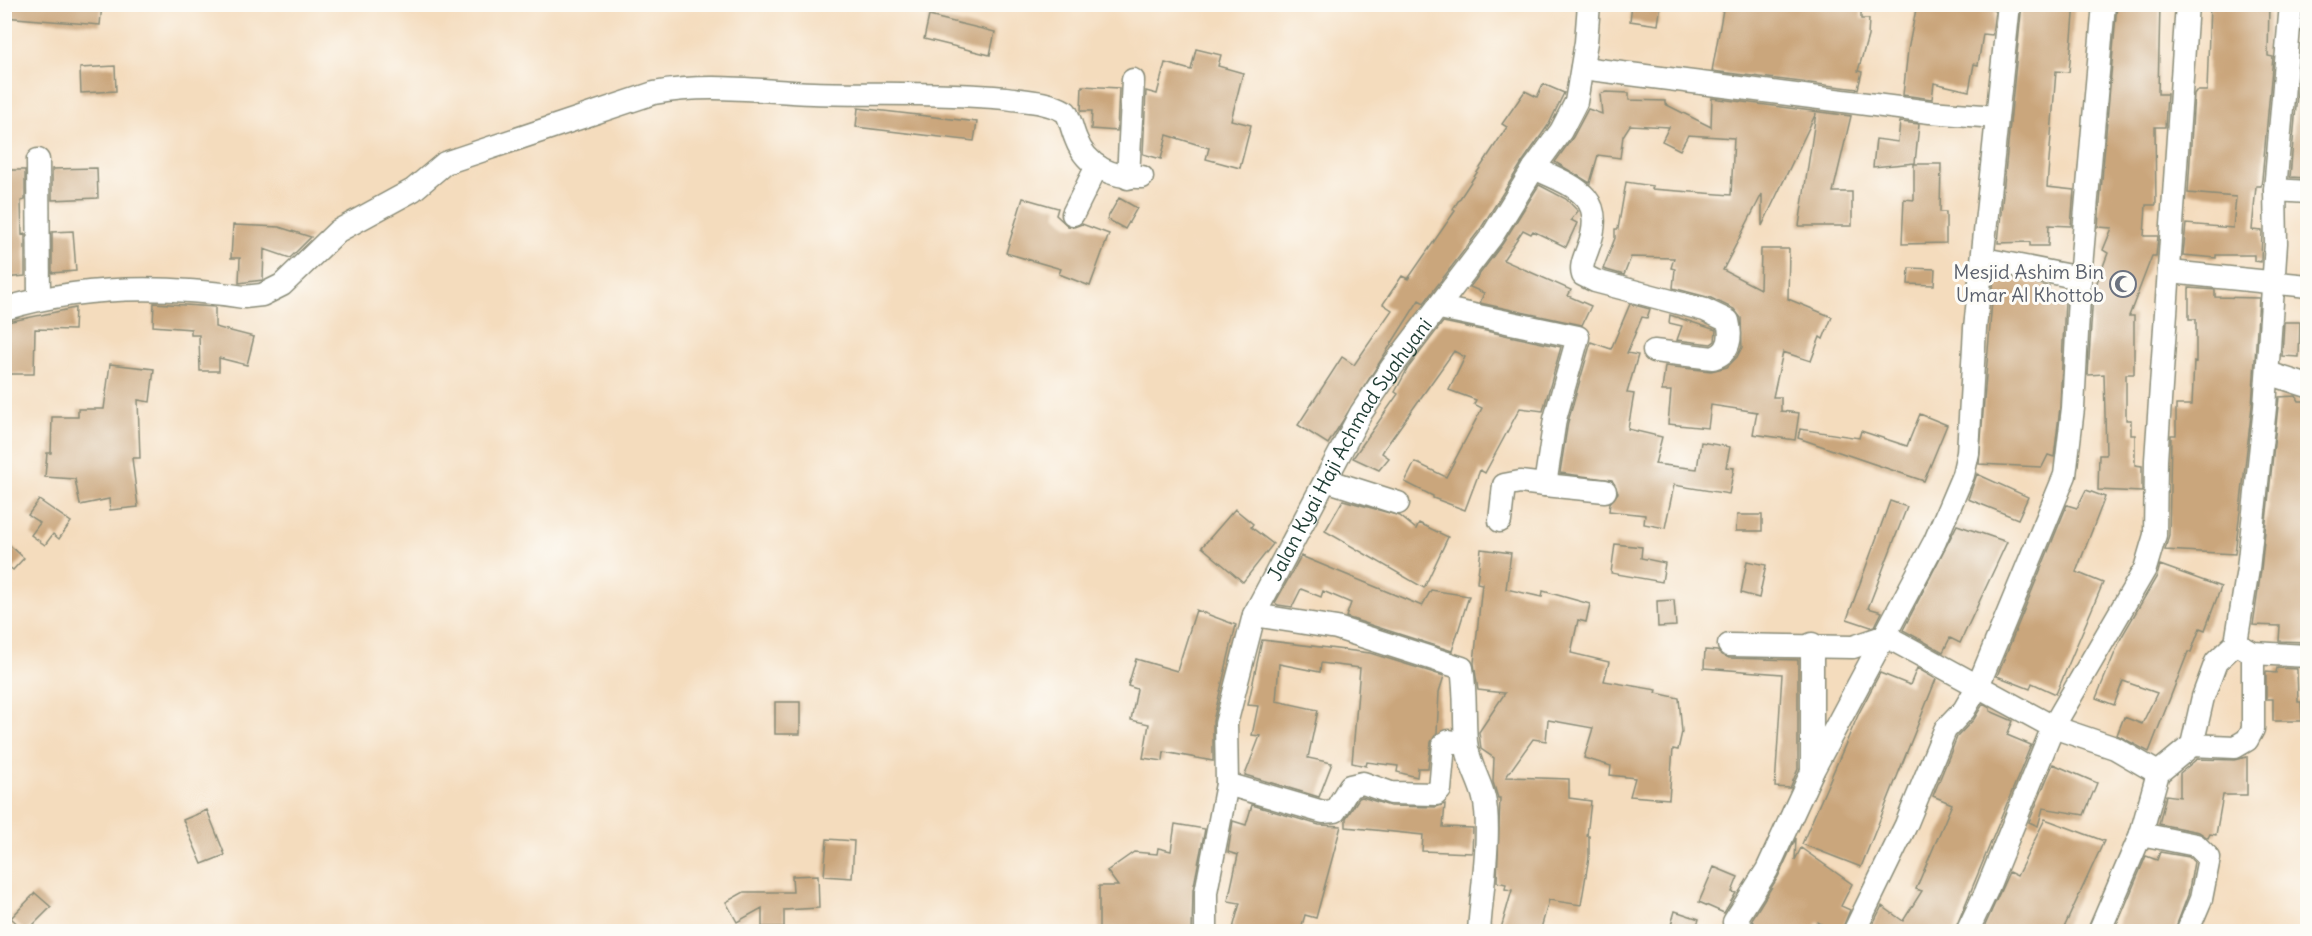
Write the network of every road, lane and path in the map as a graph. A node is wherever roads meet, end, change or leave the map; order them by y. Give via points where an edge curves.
1 (1589, 4) edge
2 (2009, 4) edge
3 (2104, 4) edge
4 (2187, 4) edge
5 (2291, 4) edge
6 (1582, 68) junction
7 (1133, 80) dead end
8 (1996, 117) junction
9 (38, 160) dead end
10 (1097, 166) junction
11 (1534, 168) junction
12 (2275, 190) junction
13 (2307, 192) edge
14 (1073, 214) dead end
15 (1984, 260) junction
16 (2170, 273) junction
17 (2080, 278) junction
18 (2273, 283) junction
19 (2307, 286) edge
20 (39, 298) junction
21 (1440, 308) junction
22 (4, 309) edge
23 (1654, 351) dead end
24 (2268, 373) junction
25 (2307, 386) edge
26 (1326, 480) junction
27 (1545, 485) junction
28 (1605, 491) dead end
29 (1398, 503) dead end
30 (1500, 521) dead end
31 (1254, 615) junction
32 (1886, 636) junction
33 (1812, 644) junction
34 (1729, 645) dead end
35 (2244, 648) junction
36 (2307, 656) edge
37 (1978, 686) junction
38 (2053, 727) junction
39 (1466, 744) junction
40 (2192, 745) junction
41 (1812, 772) junction
42 (2158, 773) junction
43 (1227, 784) junction
44 (2140, 834) junction
45 (1737, 928) edge
46 (1206, 932) edge
47 (1479, 932) edge
48 (1854, 932) edge
49 (1967, 932) edge
50 (2099, 932) edge
51 (2187, 932) edge

1 - 6 street, Jalan Kyai Haji Achmad Syahyani
2 - 8 street
3 - 17 street
4 - 16 street
5 - 12 street
6 - 8 street
6 - 11 street, Jalan Kyai Haji Achmad Syahyani via 1576,102
7 - 10 street via 1135,177 1114,175
8 - 15 street
9 - 20 street
10 - 14 street
10 - 20 street via 1076,141 1066,112 1045,103 927,93 686,87 654,93 445,164 413,190 338,231 282,285 262,295 117,289
11 - 21 street, Jalan Kyai Haji Achmad Syahyani via 1492,236
11 - 23 street via 1576,188 1591,204 1594,225 1582,264 1583,275 1706,310 1728,321 1729,340 1721,356
12 - 13 street
12 - 18 street
15 - 17 street
15 - 32 street via 1963,475 1935,541
16 - 18 street
16 - 38 street via 2156,460 2155,535 2145,569
17 - 37 street via 2065,475
18 - 19 street
18 - 24 street
20 - 22 street
21 - 26 street, Jalan Kyai Haji Achmad Syahyani via 1361,413
21 - 27 street via 1578,337 1555,419
24 - 25 street
24 - 35 street
26 - 29 street
26 - 31 street, Jalan Kyai Haji Achmad Syahyani
27 - 28 street
27 - 30 street via 1504,485
31 - 39 street via 1337,628 1462,668
31 - 43 street, Jalan Kyai Haji Achmad Syahyani via 1226,724
32 - 33 street via 1853,647
32 - 37 street
32 - 41 street
33 - 34 street
33 - 41 street
35 - 36 street
35 - 40 street via 2216,662
35 - 40 street via 2253,729 2247,740 2235,747
37 - 38 street
37 - 48 street via 1964,710 1945,730 1902,835
38 - 42 street via 2115,748
38 - 49 street
39 - 43 street via 1444,744 1440,790 1436,794 1391,793 1363,783 1350,786 1335,811 1323,812
39 - 47 street via 1484,797 1486,828
40 - 42 street
41 - 45 street
42 - 44 street
43 - 46 street, Jalan Kyai Haji Achmad Syahyani via 1206,892
44 - 50 street
44 - 51 street via 2196,845 2210,858 2201,899

